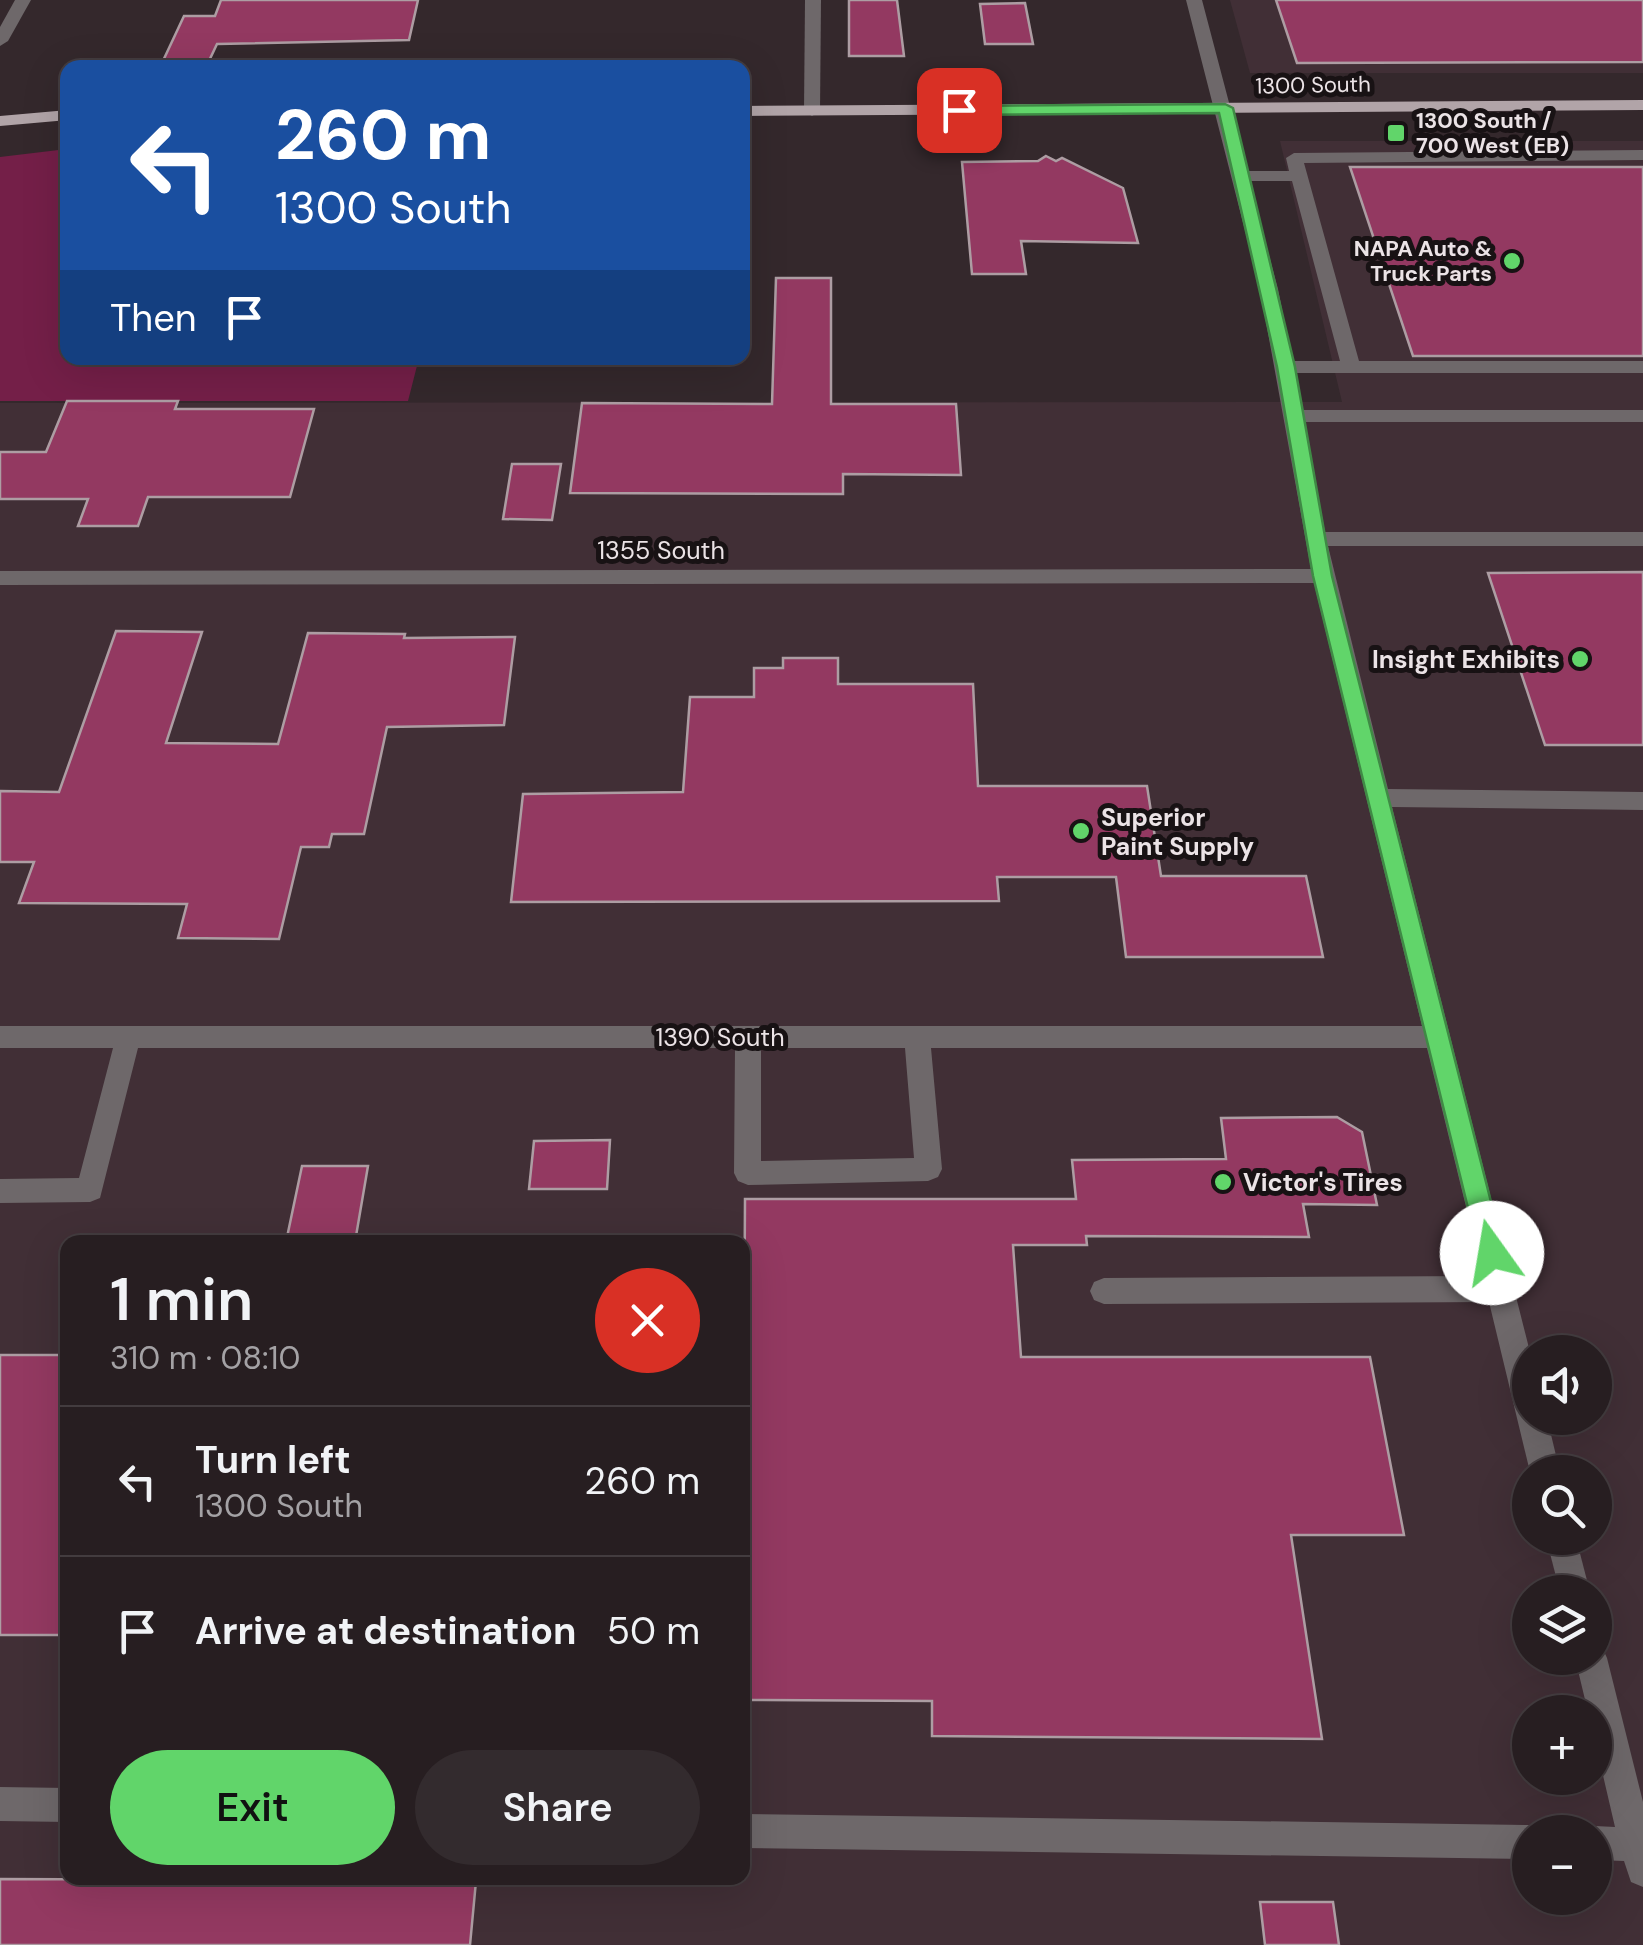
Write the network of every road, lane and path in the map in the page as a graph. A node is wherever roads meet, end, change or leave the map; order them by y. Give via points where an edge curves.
1 (23, 0) edge
2 (813, 0) edge
3 (1194, 0) edge
4 (0, 41) edge
5 (1640, 105) edge
6 (1225, 108) junction
7 (750, 111) edge
8 (812, 111) junction
9 (60, 116) edge
10 (0, 121) edge
11 (1643, 154) edge
12 (1242, 176) junction
13 (1299, 176) junction
14 (1286, 367) junction
15 (1351, 367) junction
16 (1643, 367) edge
17 (1294, 416) junction
18 (1643, 416) edge
19 (1316, 539) junction
20 (1643, 540) edge
21 (1323, 576) junction
22 (0, 578) edge
23 (1378, 798) junction
24 (1643, 802) edge
25 (0, 1037) edge
26 (128, 1037) junction
27 (748, 1037) junction
28 (918, 1037) junction
29 (1440, 1037) junction
30 (0, 1191) edge
31 (1500, 1289) junction
32 (1104, 1291) dead end
33 (1512, 1337) edge
34 (1595, 1675) edge
35 (0, 1804) edge
36 (60, 1805) edge
37 (750, 1831) edge
38 (1512, 1842) edge
39 (1612, 1848) edge
40 (1640, 1857) edge

1 - 4 street
2 - 8 street
3 - 6 street
5 - 6 main road, 1300 South
6 - 8 main road, 1300 South
6 - 12 street
7 - 8 main road, 1300 South
9 - 10 main road
11 - 13 street via 1294,158
12 - 13 street
12 - 14 street
13 - 15 street
14 - 15 street
14 - 17 street
15 - 16 street
17 - 18 street
17 - 19 street
19 - 20 street
19 - 21 street
21 - 22 street, 1355 South
21 - 23 street
23 - 24 street
23 - 29 street
25 - 26 street, 1390 South
26 - 27 street, 1390 South
26 - 30 street via 90,1190
27 - 28 street, 1390 South
27 - 28 street via 748,1173 928,1168
28 - 29 street, 1390 South
29 - 31 street
31 - 32 street
31 - 33 street
34 - 40 street
35 - 36 street
37 - 38 street
39 - 40 street

